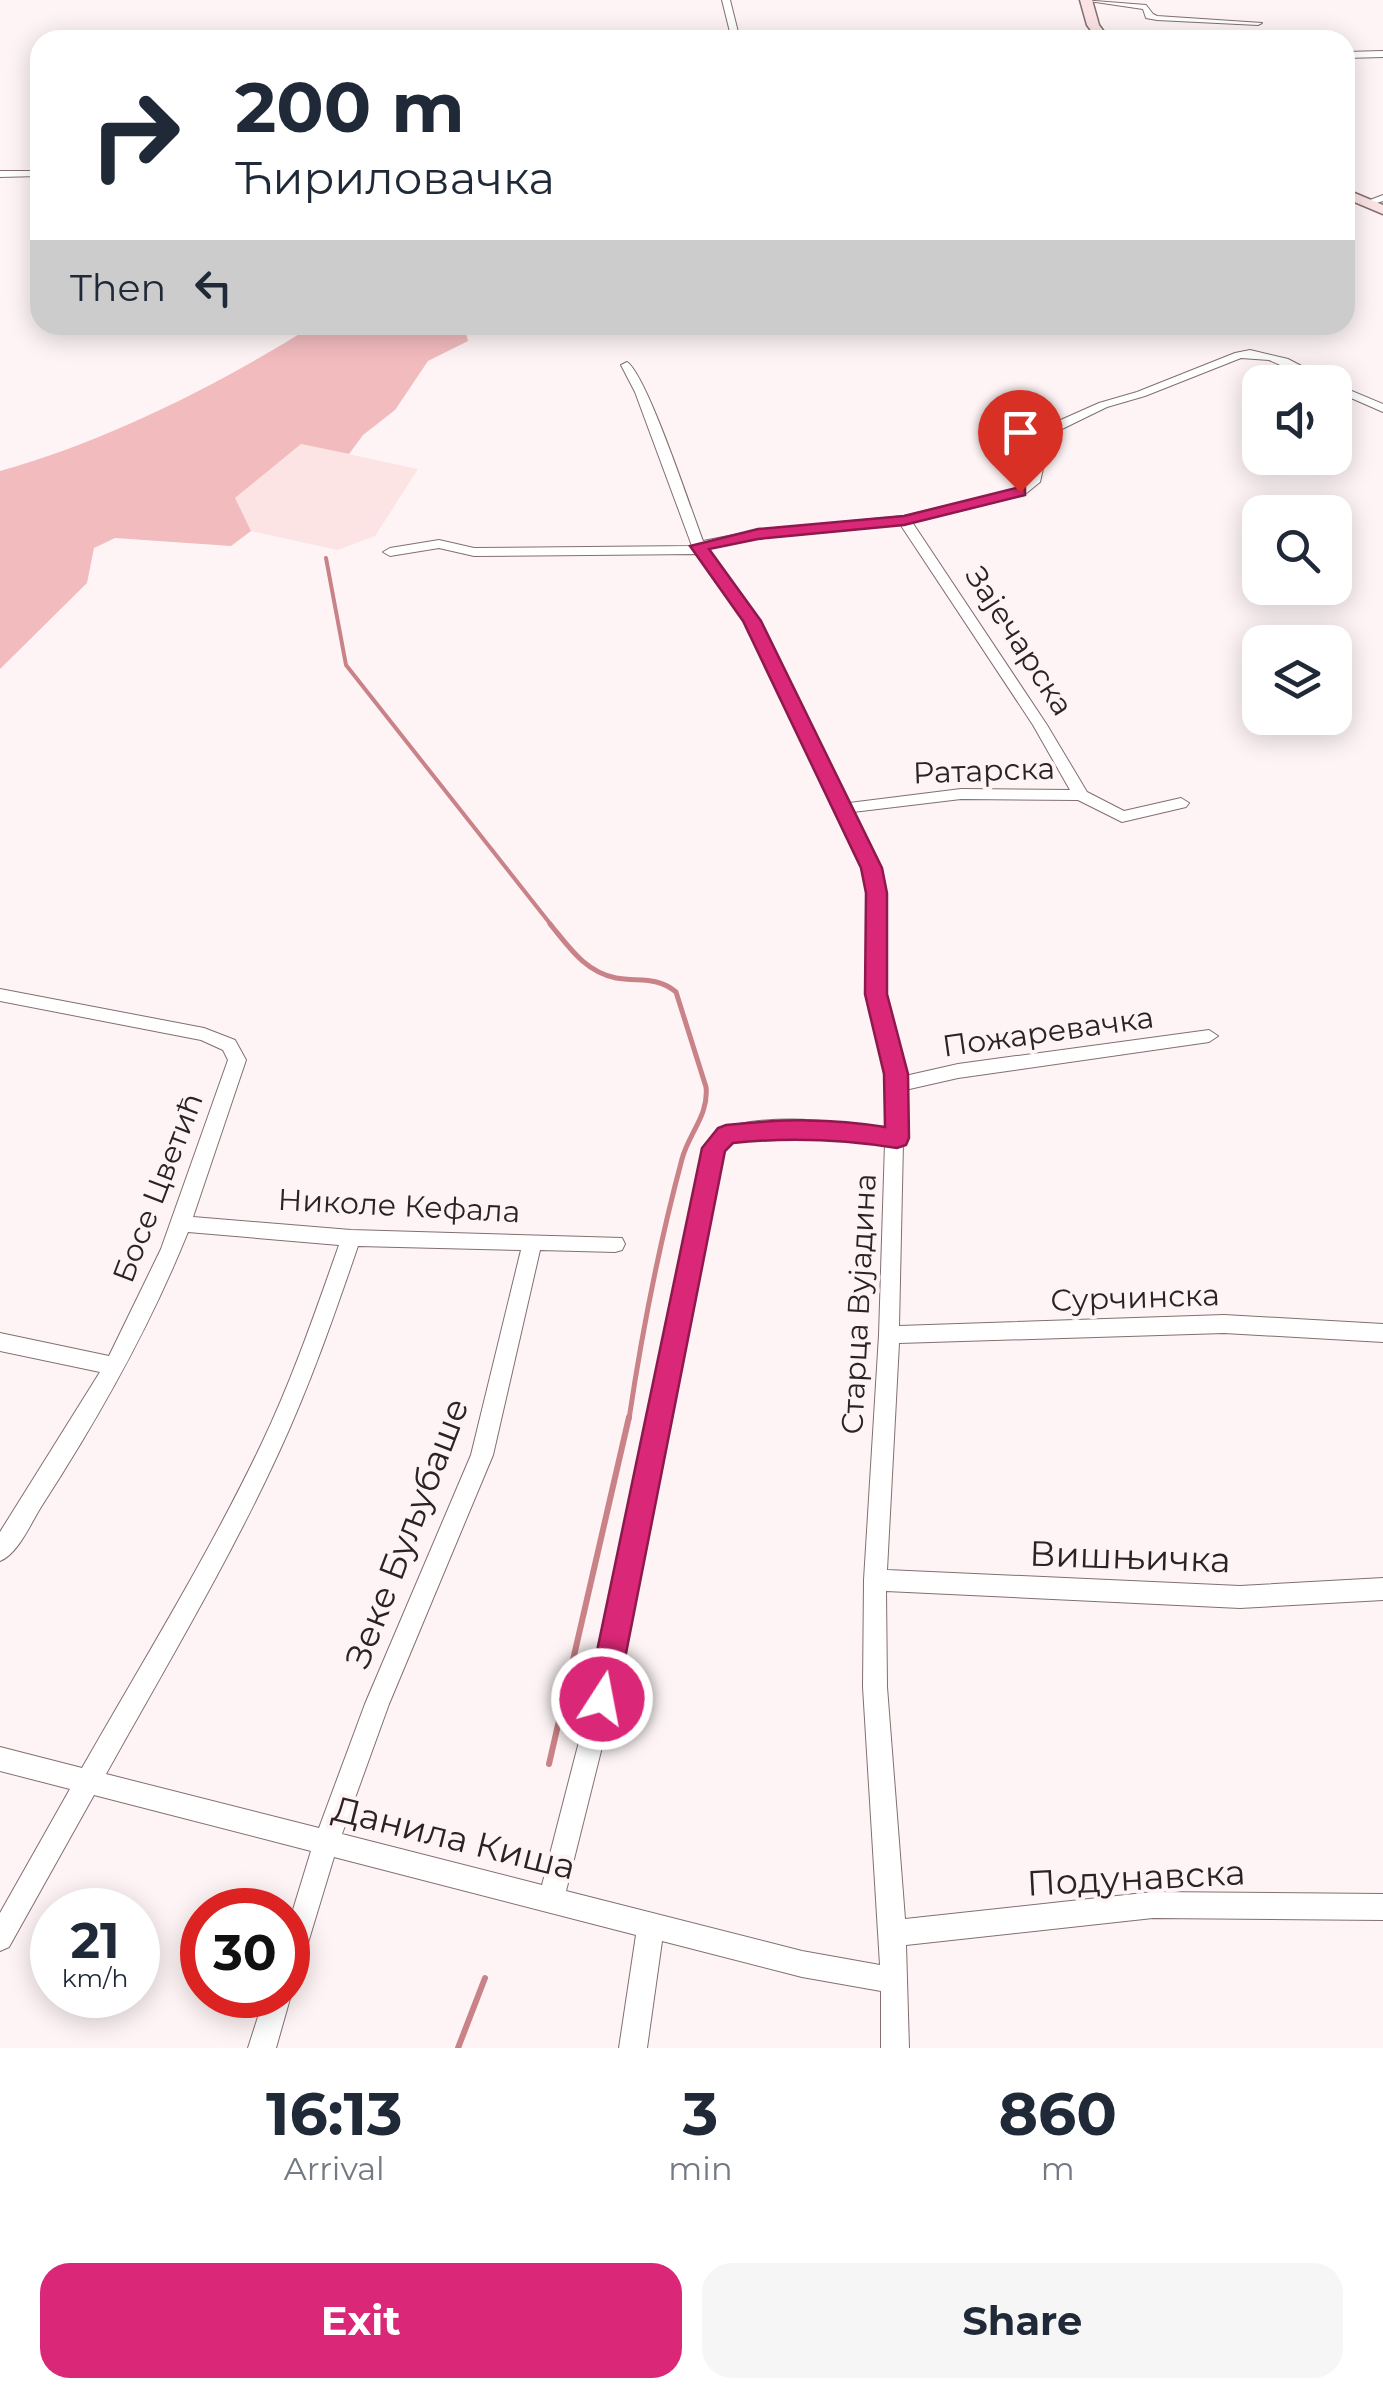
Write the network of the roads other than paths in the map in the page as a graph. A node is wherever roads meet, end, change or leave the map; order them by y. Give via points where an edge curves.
1 (726, 0) edge
2 (1086, 0) edge
3 (1258, 23) dead end
4 (734, 30) edge
5 (1097, 30) edge
6 (1355, 54) edge
7 (1383, 54) edge
8 (0, 174) edge
9 (30, 174) edge
10 (1355, 198) edge
11 (1383, 198) edge
12 (1366, 203) junction
13 (1383, 210) edge
14 (627, 365) dead end
15 (1288, 365) edge
16 (1352, 394) edge
17 (1383, 408) edge
18 (904, 520) junction
19 (699, 548) junction
20 (390, 552) dead end
21 (1081, 795) junction
22 (1182, 803) dead end
23 (841, 809) junction
24 (0, 995) edge
25 (1209, 1036) dead end
26 (896, 1085) junction
27 (897, 1138) junction
28 (181, 1224) junction
29 (352, 1238) junction
30 (532, 1243) junction
31 (615, 1244) dead end
32 (1383, 1333) edge
33 (890, 1335) junction
34 (0, 1342) edge
35 (115, 1366) junction
36 (0, 1551) edge
37 (875, 1580) junction
38 (1383, 1588) edge
39 (0, 1758) edge
40 (86, 1782) junction
41 (326, 1843) junction
42 (310, 1895) edge
43 (552, 1898) junction
44 (1383, 1906) edge
45 (652, 1924) junction
46 (893, 1932) junction
47 (0, 1938) edge
48 (892, 1980) junction
49 (271, 2018) edge
50 (262, 2048) edge
51 (632, 2048) edge
52 (895, 2048) edge

1 - 4 street
2 - 3 street via 1146,7 1157,18
2 - 5 main road
6 - 7 street
8 - 9 street
10 - 12 main road
11 - 12 street
12 - 13 main road
14 - 19 street, Старца Вујадина
15 - 18 street via 1256,351 1072,418 1048,435 1029,488
16 - 17 street
18 - 19 street via 758,534
18 - 21 street, Зајечарска
19 - 20 street via 474,552 439,544
19 - 23 street, Старца Вујадина via 752,621
21 - 22 street, Ратарска via 1122,817
21 - 23 street, Ратарска via 961,794
23 - 26 street, Старца Вујадина via 874,882 876,994
24 - 28 street, Босе Цветић via 204,1034 234,1050 237,1060
25 - 26 street, Пожаревачка
26 - 27 street, Старца Вујадина
27 - 33 street, Старца Вујадина
27 - 43 street via 786,1128 726,1134 714,1148 602,1699
28 - 29 street, Николе Кефала
28 - 35 street, Босе Цветић
29 - 30 street, Николе Кефала
29 - 40 street via 270,1449
30 - 31 street, Николе Кефала
30 - 41 street, Зеке Буљубаше via 482,1455
32 - 33 street, Сурчинска via 1224,1324
33 - 37 street, Старца Вујадина
34 - 35 street
35 - 36 street, Босе Цветић
37 - 38 street, Вишњичка via 1240,1597
37 - 46 street, Старца Вујадина via 878,1741
39 - 40 street, Данила Киша
40 - 41 street, Данила Киша
40 - 47 street
41 - 42 street, Зеке Буљубаше
41 - 43 street, Данила Киша
43 - 45 street, Данила Киша
44 - 46 street, Подунавска via 1152,1905
45 - 48 street, Данила Киша
45 - 51 street
46 - 48 street, Старца Вујадина
48 - 52 street, Старца Вујадина
49 - 50 street

